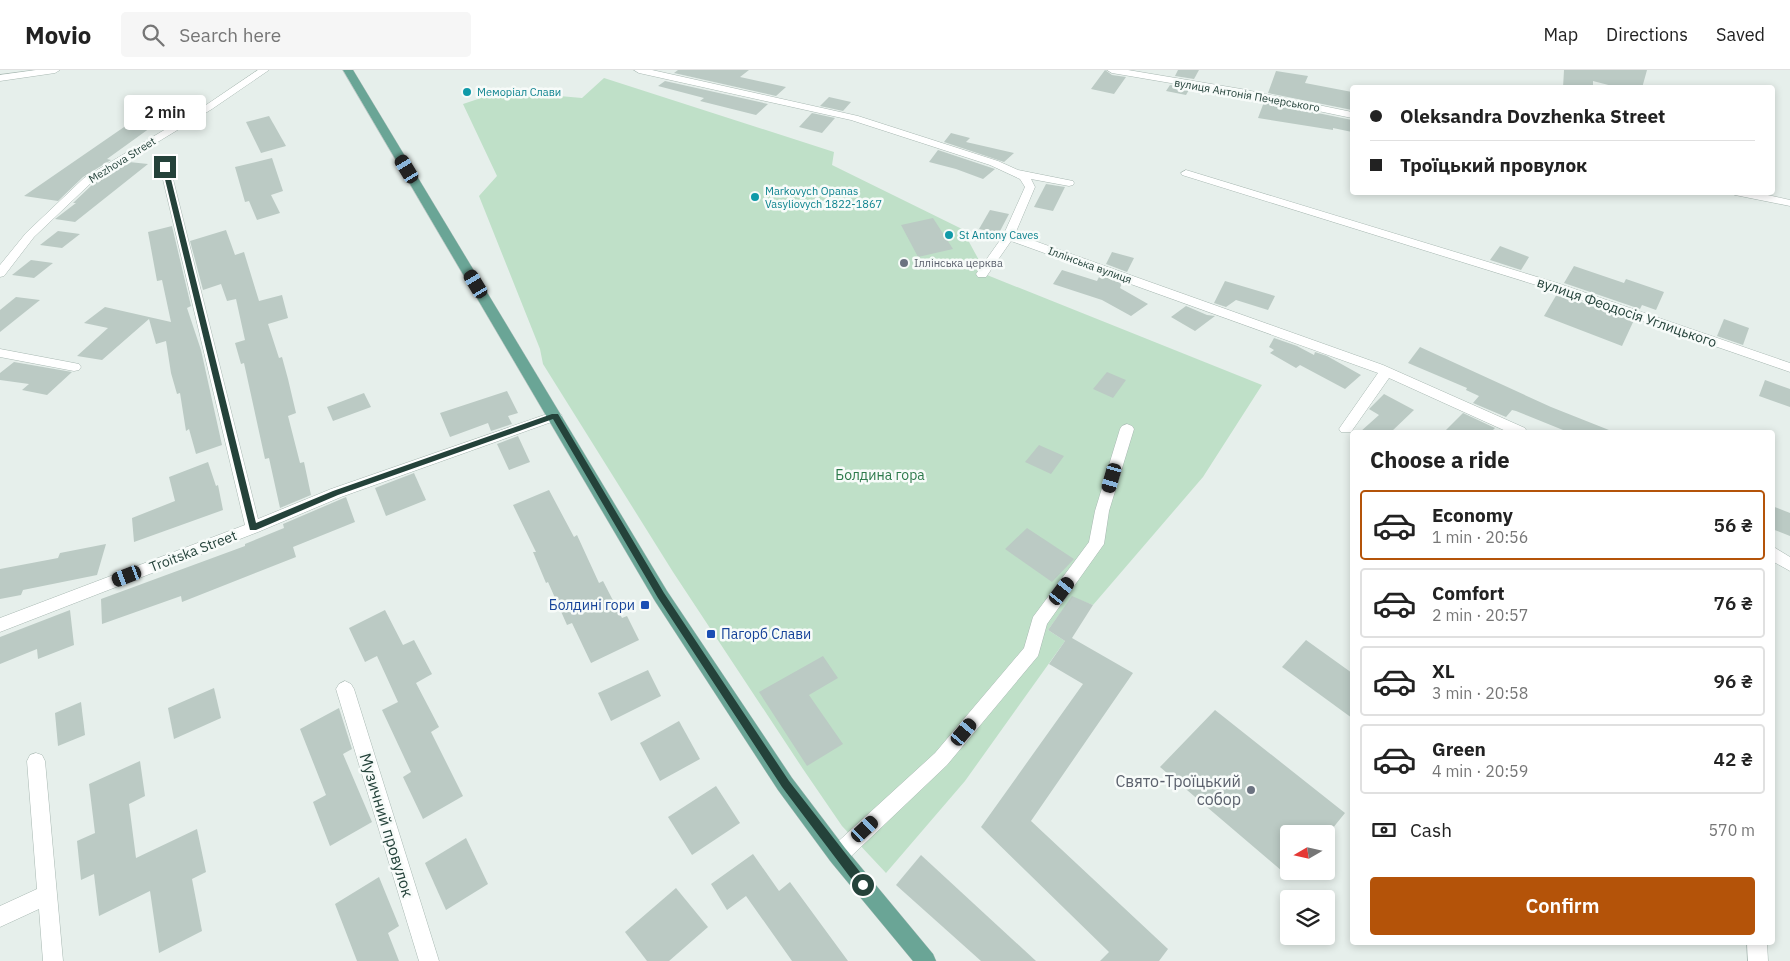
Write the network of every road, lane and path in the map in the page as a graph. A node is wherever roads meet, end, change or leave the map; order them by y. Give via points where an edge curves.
1 (55, 70) edge
2 (264, 70) edge
3 (348, 70) edge
4 (639, 70) edge
5 (1112, 70) edge
6 (657, 72) edge
7 (0, 78) edge
8 (1350, 115) edge
9 (165, 167) dead end
10 (1014, 173) junction
11 (1186, 173) dead end
12 (1069, 183) dead end
13 (1749, 195) edge
14 (1790, 204) edge
15 (1009, 236) junction
16 (0, 274) edge
17 (982, 274) dead end
18 (0, 353) edge
19 (74, 367) dead end
20 (1790, 368) edge
21 (1386, 372) junction
22 (555, 416) junction
23 (1127, 429) dead end
24 (1346, 429) dead end
25 (1516, 430) edge
26 (253, 528) junction
27 (1775, 554) edge
28 (1790, 566) edge
29 (0, 625) edge
30 (345, 689) dead end
31 (36, 761) dead end
32 (838, 855) junction
33 (48, 894) junction
34 (0, 917) edge
35 (1757, 945) edge
36 (53, 961) edge
37 (429, 961) edge
38 (926, 961) edge
39 (1758, 961) edge

1 - 7 street
2 - 16 street, Mezhova Street via 88,180 30,235
3 - 22 main road
4 - 6 street
5 - 8 street, вулиця Антонія Печерського
6 - 10 street via 854,118 994,163
9 - 26 street
10 - 12 street
10 - 15 street via 1024,177 1030,187
11 - 20 street, вулиця Феодосія Углицького via 1553,286
13 - 14 street
15 - 17 street
15 - 21 street, Іллінська вулиця
18 - 19 street
21 - 24 street
21 - 25 street, Іллінська вулиця
22 - 26 street, Troitska Street via 336,493
22 - 32 main road via 661,596 785,784
23 - 32 street via 1102,511 1096,544 1039,622 1032,651 941,758
26 - 29 street, Troitska Street
27 - 28 street
30 - 37 street, Музичний провулок
31 - 33 street
32 - 38 main road
33 - 34 street
33 - 36 street
35 - 39 street

